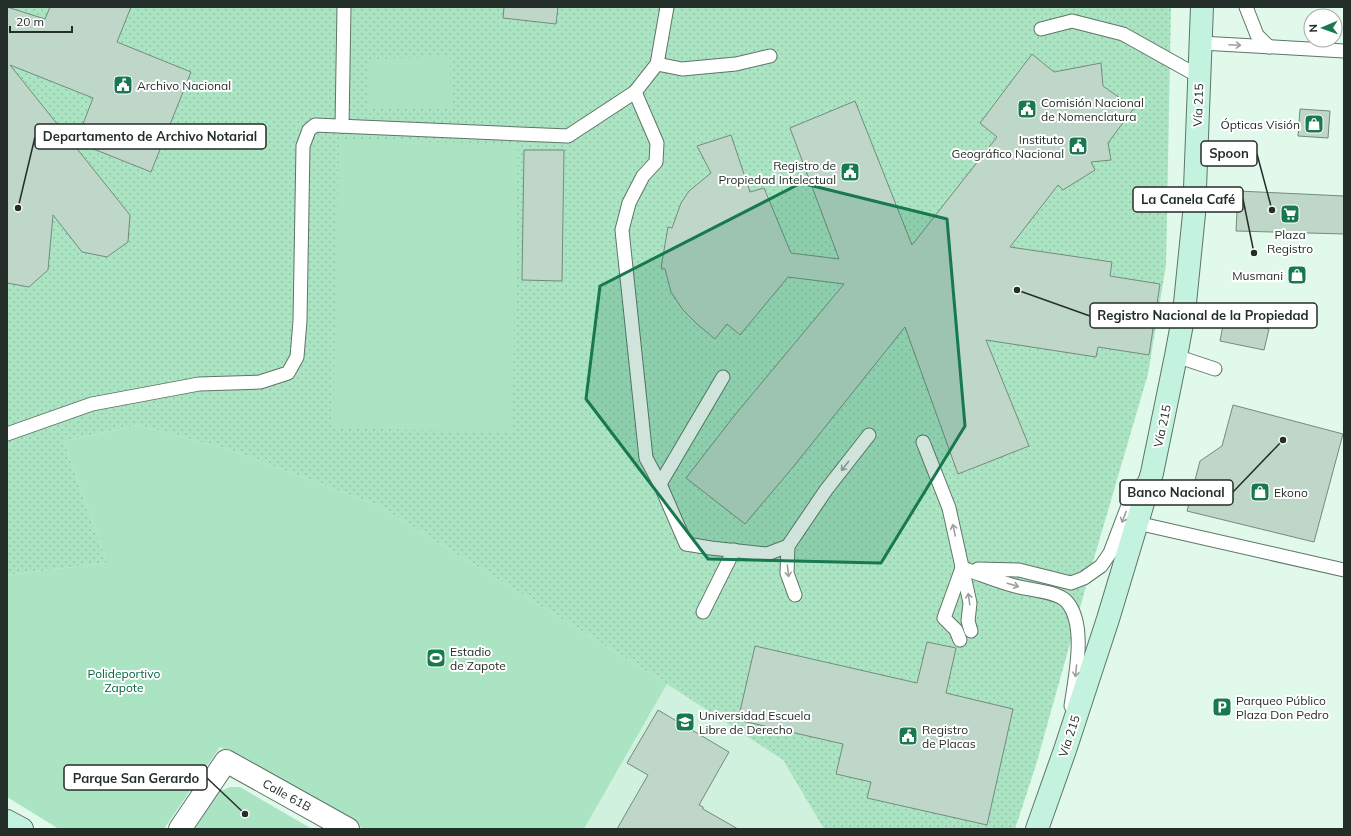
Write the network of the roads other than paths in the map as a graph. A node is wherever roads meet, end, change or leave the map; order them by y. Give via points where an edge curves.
1 (344, 7) edge
2 (667, 7) edge
3 (1202, 7) edge
4 (1246, 7) edge
5 (1041, 29) dead end
6 (1202, 44) junction
7 (1269, 47) junction
8 (1344, 51) edge
9 (770, 56) dead end
10 (657, 64) junction
11 (1200, 77) junction
12 (635, 92) junction
13 (342, 126) junction
14 (1176, 356) junction
15 (1214, 369) dead end
16 (723, 377) dead end
17 (7, 434) edge
18 (869, 435) dead end
19 (923, 442) dead end
20 (1152, 473) junction
21 (660, 484) junction
22 (1138, 523) junction
23 (788, 546) junction
24 (734, 550) junction
25 (962, 568) junction
26 (1344, 570) edge
27 (795, 595) dead end
28 (703, 612) dead end
29 (971, 631) dead end
30 (960, 640) dead end
31 (1065, 750) junction
32 (7, 821) edge
33 (1042, 828) edge
34 (22, 829) edge
35 (180, 829) edge
36 (348, 829) edge

1 - 13 lane
2 - 10 lane
3 - 6 main road, Vía 215
4 - 7 lane via 1257,35
5 - 11 lane via 1072,21 1124,34
6 -> 7 lane
6 - 11 main road, Vía 215
7 - 8 lane
9 - 10 lane via 736,64 682,69
10 - 12 lane
11 - 14 main road, Vía 215 via 1194,214 1184,313
12 - 13 lane via 568,136
12 - 21 lane via 657,143 656,162 643,176 629,203 622,230 646,458
13 - 17 lane via 315,125 309,130 303,146 300,321 297,357 288,373 260,382 199,384 92,404
14 - 15 lane
14 - 20 main road, Vía 215
16 - 21 lane
18 -> 23 lane via 826,490
25 -> 19 lane via 949,508
20 - 22 main road, Vía 215
20 -> 25 lane via 1132,495 1110,553 1101,566 1084,578 1071,583 1019,570
21 - 24 lane via 686,544
22 - 26 lane
22 - 31 main road, Vía 215
23 - 24 lane via 767,554
23 -> 27 lane via 787,573
24 - 28 lane
29 -> 25 lane via 968,621 970,603
25 - 30 lane via 944,618 956,630
25 -> 31 lane via 1016,586 1052,593 1066,601 1074,612 1079,635
31 - 33 main road, Vía 215
32 - 34 main road
35 - 36 street, Calle 61B via 226,761

